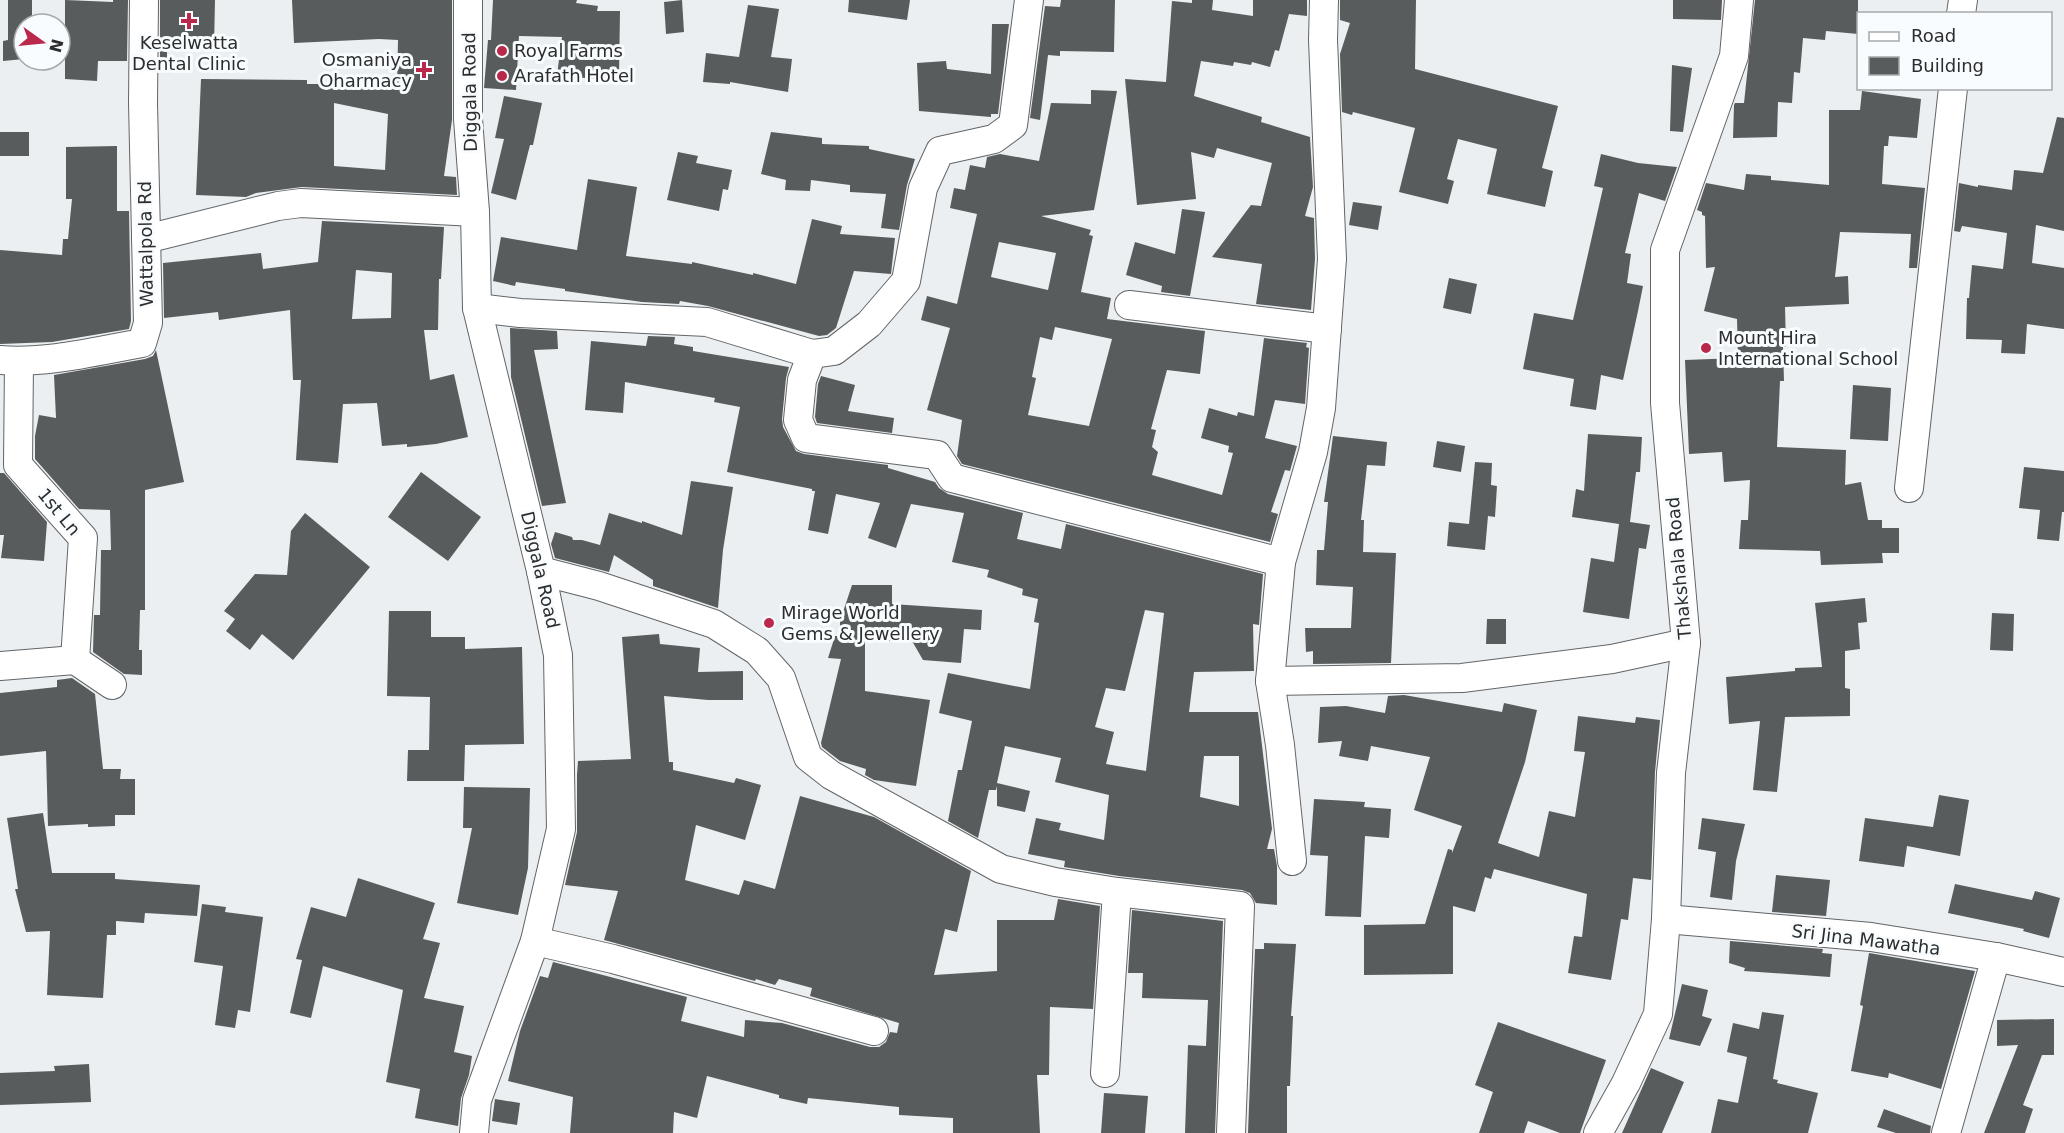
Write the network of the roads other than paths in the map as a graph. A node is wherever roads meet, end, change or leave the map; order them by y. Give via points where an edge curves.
1 (144, 0) edge
2 (468, 0) edge
3 (1029, 0) edge
4 (1324, 0) edge
5 (1739, 0) edge
6 (1953, 90) edge
7 (475, 212) junction
8 (146, 240) junction
9 (1129, 305) dead end
10 (477, 308) junction
11 (1327, 329) junction
12 (812, 354) junction
13 (9, 361) edge
14 (1909, 488) dead end
15 (1281, 562) junction
16 (541, 571) junction
17 (1686, 643) junction
18 (75, 660) junction
19 (0, 666) edge
20 (1270, 681) junction
21 (112, 685) dead end
22 (1292, 861) dead end
23 (1117, 892) junction
24 (1666, 919) junction
25 (535, 941) junction
26 (1996, 957) junction
27 (2064, 972) edge
28 (874, 1031) dead end
29 (1105, 1073) dead end
30 (474, 1133) edge
31 (1232, 1133) edge
32 (1598, 1133) edge
33 (1946, 1133) edge

1 - 8 street, Wattalpola Rd
2 - 7 street, Diggala Road via 468,119
3 - 12 street via 1013,125 994,139 940,151 923,188 906,281 869,324 834,351
4 - 11 street via 1332,259
5 - 17 street, Thakshala Road via 1734,56 1665,250 1665,403
6 - 14 street
7 - 8 street via 301,203
7 - 10 street, Diggala Road
8 - 13 street, Wattalpola Rd via 148,323 142,343
9 - 11 street
10 - 12 street via 707,322
10 - 16 street, Diggala Road
11 - 15 street via 1314,452
12 - 15 street via 802,380 798,420 806,438 937,455 952,478
13 - 18 street, 1st Ln via 18,465 83,538
15 - 20 street
16 - 23 street via 598,585 714,624 757,651 782,678 808,757 831,775 1001,869
16 - 25 street, Diggala Road via 558,655 561,829
17 - 20 street via 1612,659 1462,678
17 - 24 street, Thakshala Road via 1671,773
18 - 19 street
18 - 21 street
20 - 22 street
23 - 29 street
23 - 31 street via 1240,906
24 - 26 street, Sri Jina Mawatha via 1871,937
24 - 32 street, Thakshala Road via 1659,1014
25 - 28 street
25 - 30 street, Diggala Road via 477,1100
26 - 27 street, Sri Jina Mawatha
26 - 33 street

